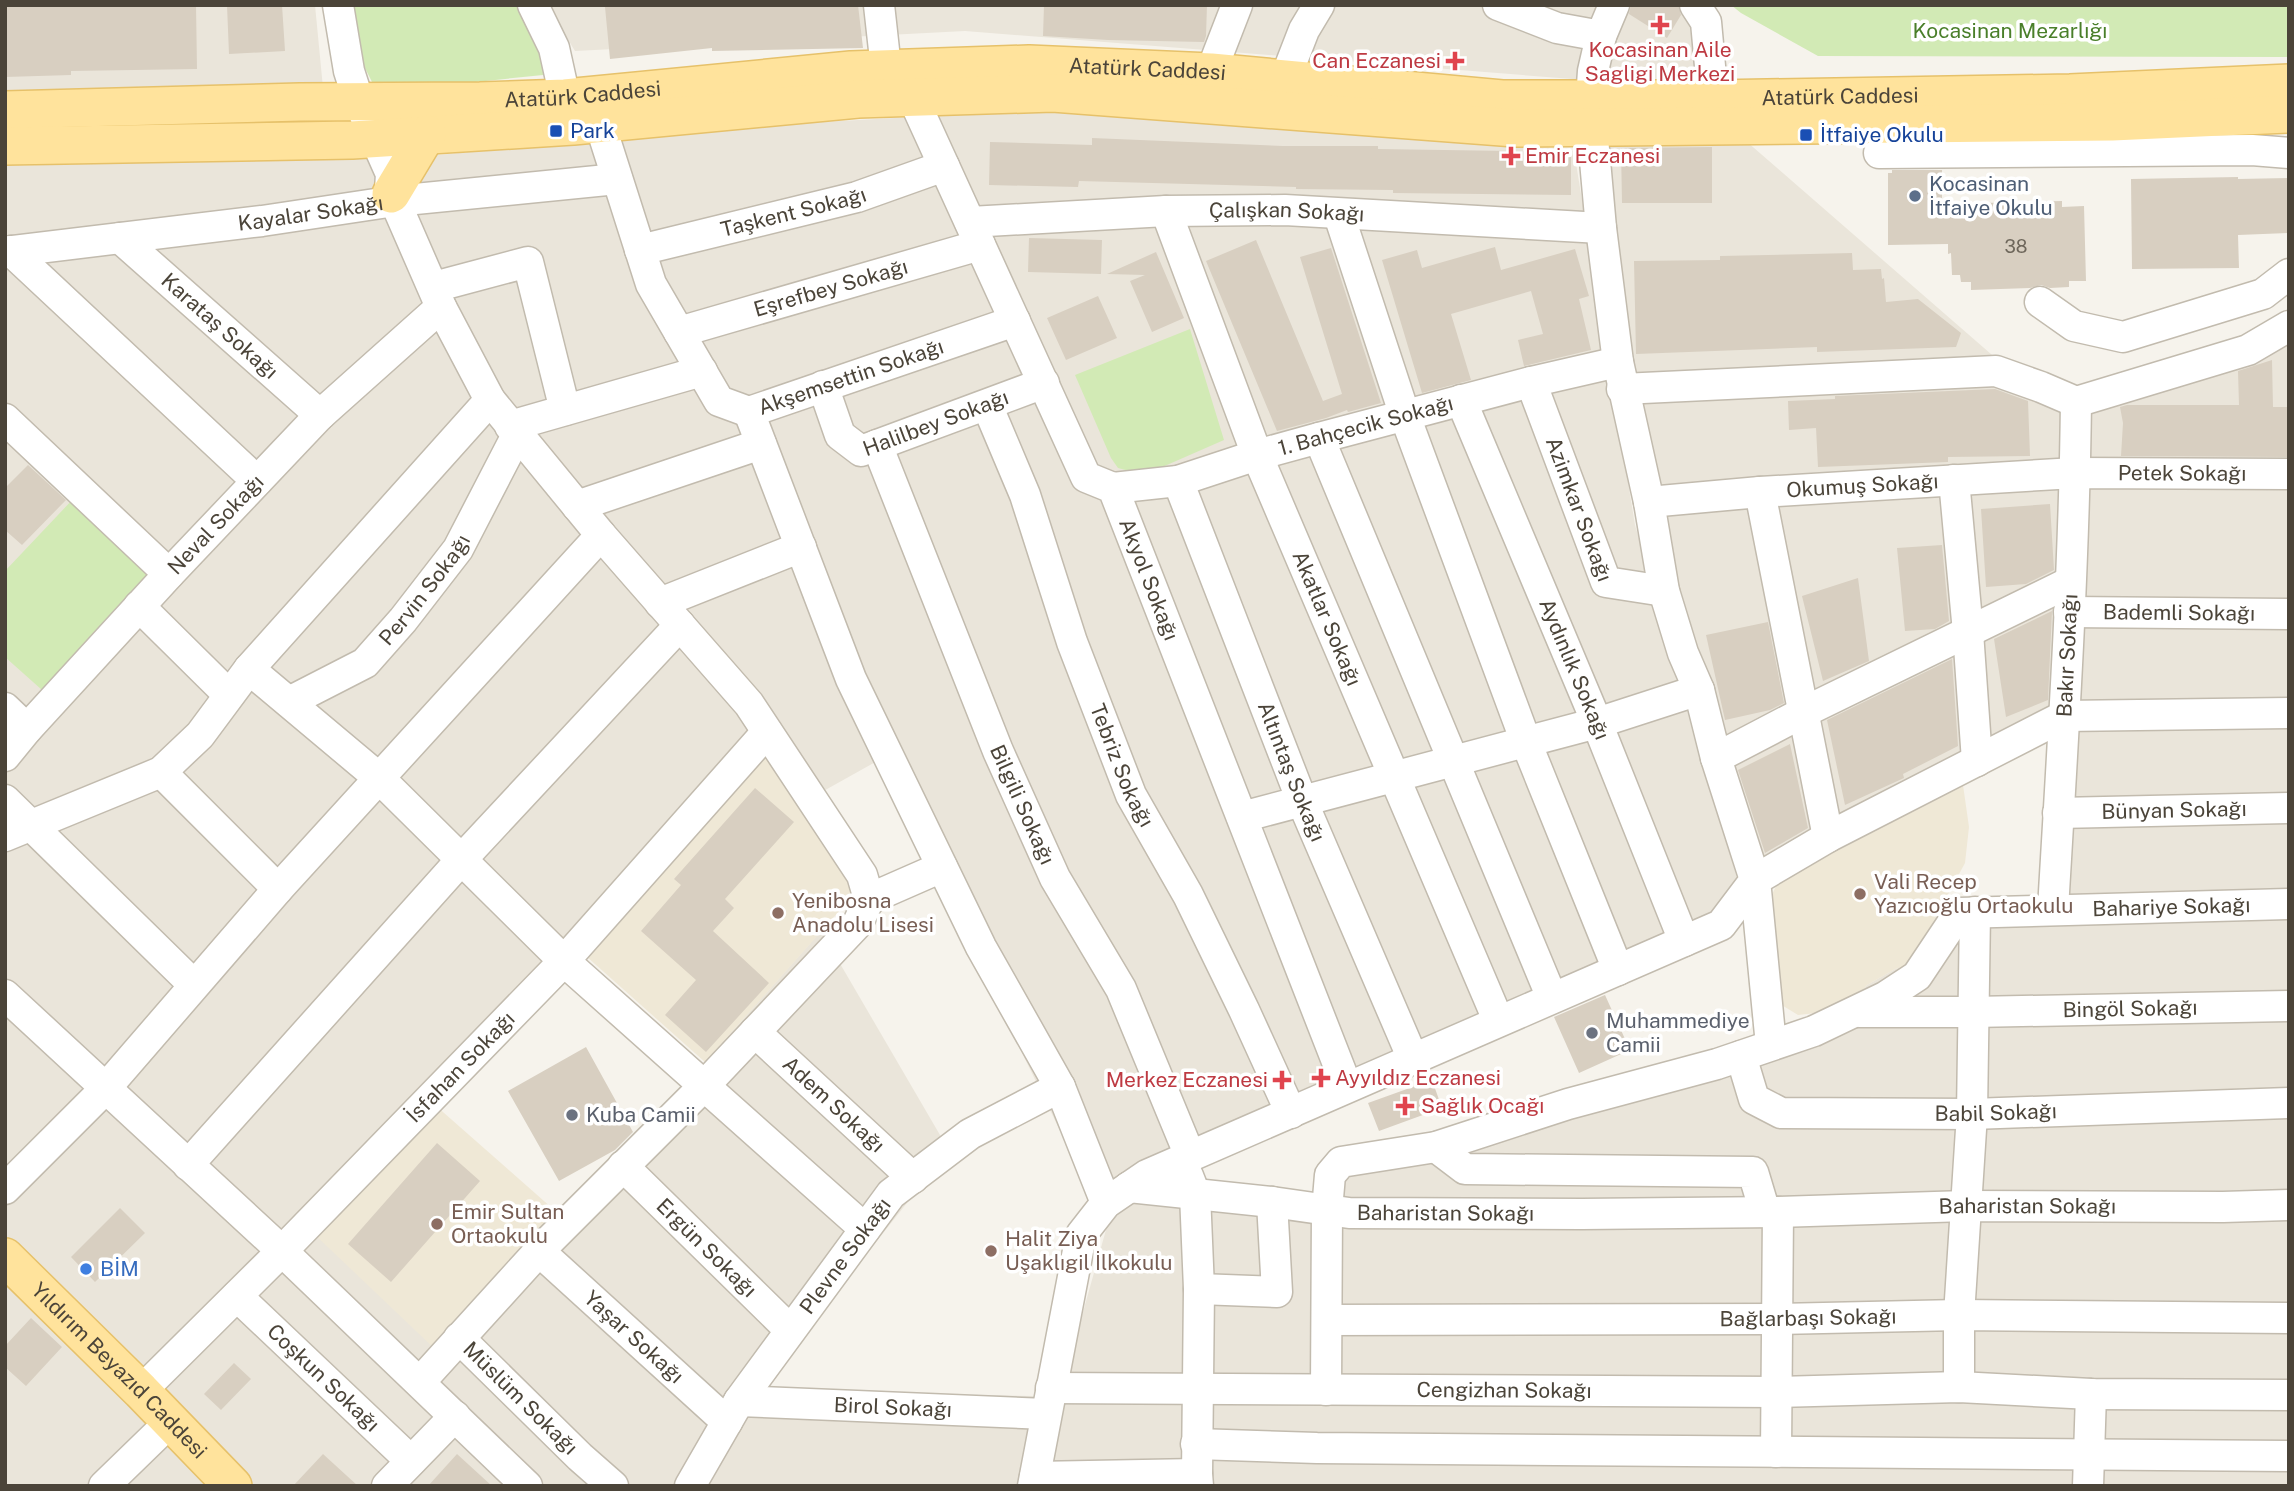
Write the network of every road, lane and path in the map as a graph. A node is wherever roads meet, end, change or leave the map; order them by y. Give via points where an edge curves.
1 (323, 5) edge
2 (338, 5) edge
3 (533, 5) edge
4 (879, 5) edge
5 (1237, 5) edge
6 (1319, 5) edge
7 (1498, 5) edge
8 (1614, 5) edge
9 (1695, 5) edge
10 (1601, 36) junction
11 (886, 68) junction
12 (1210, 72) junction
13 (1285, 79) junction
14 (2289, 83) edge
15 (565, 98) junction
16 (913, 98) junction
17 (1713, 99) junction
18 (346, 102) junction
19 (5, 110) edge
20 (1591, 113) junction
21 (2289, 114) edge
22 (600, 124) junction
23 (427, 134) junction
24 (363, 139) junction
25 (5, 146) edge
26 (1879, 153) dead end
27 (2289, 153) edge
28 (944, 166) junction
29 (618, 179) junction
30 (392, 195) junction
31 (1167, 211) junction
32 (1339, 215) junction
33 (1601, 228) junction
34 (975, 233) junction
35 (120, 238) junction
36 (640, 250) junction
37 (8, 251) edge
38 (2289, 274) edge
39 (437, 298) junction
40 (2040, 302) dead end
41 (1015, 321) junction
42 (2285, 331) edge
43 (679, 332) junction
44 (702, 371) junction
45 (1620, 376) junction
46 (1531, 382) junction
47 (1044, 383) junction
48 (824, 386) junction
49 (490, 400) junction
50 (1461, 400) junction
51 (2076, 401) junction
52 (987, 405) junction
53 (565, 410) junction
54 (748, 412) junction
55 (320, 415) junction
56 (1405, 416) junction
57 (5, 419) edge
58 (514, 431) junction
59 (1319, 438) junction
60 (761, 444) junction
61 (877, 446) junction
62 (1257, 455) junction
63 (2075, 473) junction
64 (2289, 474) edge
65 (257, 481) junction
66 (1178, 481) junction
67 (1954, 481) junction
68 (1113, 488) junction
69 (1760, 492) junction
70 (1648, 502) junction
71 (577, 506) junction
72 (601, 535) junction
73 (801, 547) junction
74 (169, 575) junction
75 (2070, 582) junction
76 (1664, 591) junction
77 (660, 603) junction
78 (139, 606) junction
79 (2068, 612) junction
80 (2289, 614) edge
81 (680, 625) junction
82 (1968, 632) junction
83 (249, 668) junction
84 (1699, 690) junction
85 (229, 695) junction
86 (289, 702) junction
87 (5, 708) edge
88 (1804, 712) junction
89 (2289, 713) edge
90 (2064, 716) junction
91 (1597, 723) junction
92 (27, 729) junction
93 (767, 732) junction
94 (1526, 742) junction
95 (5, 756) edge
96 (1716, 758) junction
97 (1977, 761) junction
98 (1453, 762) junction
99 (161, 772) junction
100 (1395, 776) junction
101 (379, 778) junction
102 (5, 800) edge
103 (1302, 802) junction
104 (2289, 808) edge
105 (2058, 813) junction
106 (1242, 817) junction
107 (19, 831) edge
108 (1828, 837) junction
109 (461, 860) junction
110 (942, 867) junction
111 (1755, 880) junction
112 (278, 889) junction
113 (869, 899) junction
114 (2289, 904) edge
115 (2053, 909) junction
116 (1975, 912) junction
117 (1684, 941) junction
118 (564, 961) junction
119 (1618, 970) junction
120 (194, 985) junction
121 (5, 995) edge
122 (1552, 998) junction
123 (2289, 1006) edge
124 (1853, 1012) junction
125 (1973, 1012) junction
126 (1498, 1020) junction
127 (755, 1032) junction
128 (1771, 1045) junction
129 (1741, 1056) junction
130 (1413, 1059) junction
131 (704, 1086) junction
132 (1060, 1087) junction
133 (1348, 1087) junction
134 (105, 1089) junction
135 (2289, 1103) edge
136 (1291, 1113) junction
137 (1972, 1114) junction
138 (1436, 1147) junction
139 (1186, 1158) junction
140 (188, 1165) junction
141 (623, 1166) junction
142 (1465, 1169) junction
143 (913, 1178) junction
144 (5, 1189) edge
145 (1195, 1194) junction
146 (1117, 1195) junction
147 (1272, 1202) junction
148 (2289, 1205) edge
149 (1966, 1206) junction
150 (1326, 1210) junction
151 (1772, 1212) junction
152 (1446, 1213) junction
153 (865, 1229) junction
154 (282, 1251) junction
155 (539, 1251) junction
156 (5, 1257) edge
157 (1199, 1289) junction
158 (237, 1296) junction
159 (1959, 1315) junction
160 (2289, 1318) edge
161 (1327, 1320) junction
162 (1778, 1320) junction
163 (790, 1330) junction
164 (459, 1338) junction
165 (420, 1382) junction
166 (1959, 1387) junction
167 (1197, 1388) junction
168 (1326, 1390) junction
169 (141, 1391) junction
170 (1776, 1392) junction
171 (2091, 1394) junction
172 (2289, 1395) edge
173 (1049, 1401) junction
174 (733, 1411) junction
175 (455, 1416) junction
176 (170, 1422) junction
177 (1196, 1444) junction
178 (1776, 1452) junction
179 (2089, 1455) junction
180 (2289, 1456) edge
181 (411, 1461) junction
182 (1197, 1480) edge
183 (1034, 1481) edge
184 (104, 1486) edge
185 (233, 1486) edge
186 (387, 1486) edge
187 (527, 1486) edge
188 (614, 1486) edge
189 (690, 1486) edge
190 (2088, 1486) edge

1 - 18 street
2 - 18 street via 349,71
3 - 15 street via 554,48
4 - 11 street
5 - 12 street
6 - 13 street via 1296,46
7 - 10 street via 1556,28
8 - 10 street
9 - 17 street via 1706,22
10 - 20 street
11 - 12 main road, Atatürk Caddesi via 1029,64
11 - 15 main road, Atatürk Caddesi
12 - 13 main road, Atatürk Caddesi
13 - 20 main road, Atatürk Caddesi via 1502,99
14 - 17 main road, Atatürk Caddesi via 2070,93
15 - 18 main road, Atatürk Caddesi
16 - 20 main road via 1053,93 1515,128
16 - 22 main road via 858,99
16 - 28 street
17 - 20 main road, Atatürk Caddesi
18 - 19 main road, Atatürk Caddesi
18 - 24 street
20 - 21 main road via 2112,122
20 - 33 street
22 - 23 main road
22 - 29 street, Akşemsettin Sokağı
23 - 24 main road
23 - 30 main road
24 - 25 main road
24 - 30 street via 374,178
26 - 27 street
28 - 34 street
28 - 36 street, Taşkent Sokağı via 857,197
29 - 30 street, Kayalar Sokağı
29 - 36 street, Akşemsettin Sokağı
30 - 35 street, Kayalar Sokağı via 262,221
30 - 39 street
31 - 32 street, Çalışkan Sokağı via 1284,210
31 - 34 street, Çalışkan Sokağı
31 - 62 street, Akatlar Sokağı
32 - 33 street, Çalışkan Sokağı
32 - 56 street
33 - 45 street
34 - 41 street
34 - 43 street, Eşrefbey Sokağı
35 - 37 street, Kayalar Sokağı
35 - 55 street, Karataş Sokağı
36 - 43 street, Akşemsettin Sokağı via 651,284
37 - 65 street
38 - 40 street via 2263,294 2123,337 2074,326
39 - 49 street
39 - 53 street via 528,262
39 - 55 street, Neval Sokağı
41 - 47 street
41 - 48 street, Akşemsettin Sokağı
42 - 51 street via 2248,350
43 - 44 street, Akşemsettin Sokağı
44 - 53 street
44 - 54 street, Akşemsettin Sokağı via 719,401
45 - 46 street, 1. Bahçecik Sokağı
45 - 51 street, 1. Bahçecik Sokağı via 1996,371
45 - 70 street
46 - 50 street, 1. Bahçecik Sokağı
46 - 76 street, Azimkar Sokağı via 1606,582
47 - 52 street, Halilbey Sokağı
47 - 68 street via 1086,477
48 - 54 street, Akşemsettin Sokağı
48 - 61 street, Halilbey Sokağı via 840,435 861,452
49 - 58 street
49 - 83 street
50 - 56 street, 1. Bahçecik Sokağı
50 - 91 street, Aydınlık Sokağı
51 - 63 street, Bakır Sokağı
52 - 61 street, Halilbey Sokağı
52 - 136 street, Tebriz Sokağı via 1025,495 1072,642 1131,795 1188,895
53 - 58 street
54 - 60 street
55 - 65 street, Neval Sokağı
56 - 59 street, 1. Bahçecik Sokağı
56 - 94 street
57 - 74 street
58 - 71 street
58 - 86 street, Pervin Sokağı via 458,549 404,620 365,663
59 - 62 street, 1. Bahçecik Sokağı
59 - 98 street
60 - 71 street
60 - 73 street
61 - 139 street, Bilgili Sokağı via 998,751 1055,878 1121,989
62 - 66 street, 1. Bahçecik Sokağı
62 - 100 street, Akatlar Sokağı
63 - 64 street, Petek Sokağı
63 - 67 street, Okumuş Sokağı
63 - 75 street, Bakır Sokağı
65 - 74 street, Neval Sokağı
66 - 68 street, 1. Bahçecik Sokağı
66 - 103 street, Altıntaş Sokağı
67 - 69 street, Okumuş Sokağı
67 - 82 street
68 - 106 street, Akyol Sokağı
69 - 70 street, Okumuş Sokağı
69 - 88 street
70 - 76 street
71 - 72 street
72 - 77 street
72 - 101 street
73 - 77 street
73 - 110 street via 851,679
74 - 78 street, Neval Sokağı
75 - 79 street, Bakır Sokağı
75 - 82 street
76 - 84 street
77 - 81 street
78 - 85 street
78 - 92 street, Neval Sokağı
79 - 80 street, Bademli Sokağı
79 - 90 street, Bakır Sokağı
81 - 93 street via 749,704
81 - 109 street
82 - 88 street
82 - 97 street
83 - 85 street
83 - 86 street
84 - 91 street
84 - 96 street
85 - 99 street via 200,735
86 - 101 street
87 - 92 street
88 - 96 street
88 - 108 street
89 - 90 street
90 - 97 street
90 - 105 street, Bakır Sokağı
91 - 94 street
91 - 117 street, Aydınlık Sokağı
92 - 95 street, Neval Sokağı
93 - 113 street via 862,875
93 - 118 street, İsfahan Sokağı
94 - 98 street
94 - 119 street
96 - 111 street
97 - 108 street
98 - 100 street
98 - 122 street
99 - 107 street
99 - 112 street
100 - 103 street
100 - 126 street, Akatlar Sokağı
101 - 109 street
101 - 112 street
102 - 107 street
103 - 106 street
103 - 130 street, Altıntaş Sokağı
104 - 105 street, Bünyan Sokağı
105 - 115 street, Bakır Sokağı
106 - 133 street, Akyol Sokağı
107 - 120 street
108 - 111 street
109 - 118 street
109 - 140 street
110 - 113 street
110 - 132 street
111 - 117 street via 1721,925
111 - 128 street
112 - 120 street
113 - 127 street via 858,923
114 - 115 street, Bahariye Sokağı
115 - 116 street, Bahariye Sokağı
116 - 124 street via 1959,913 1917,976
116 - 125 street
117 - 119 street
118 - 131 street
118 - 154 street, İsfahan Sokağı
119 - 122 street
120 - 134 street
121 - 134 street
122 - 126 street
123 - 125 street, Bingöl Sokağı
124 - 125 street, Bingöl Sokağı
124 - 128 street
125 - 137 street
126 - 130 street
127 - 131 street
127 - 143 street, Adem Sokağı
128 - 129 street
129 - 137 street, Babil Sokağı via 1754,1099 1780,1113
129 - 138 street
130 - 133 street
131 - 141 street
131 - 153 street
132 - 143 street, Plevne Sokağı via 970,1134
132 - 146 street
133 - 136 street
134 - 140 street
134 - 144 street
135 - 137 street, Babil Sokağı
136 - 139 street
137 - 149 street
138 - 142 street, Baharistan Sokağı
138 - 150 street via 1341,1162 1330,1175
139 - 145 street, Bilgili Sokağı
139 - 146 street
140 - 154 street
141 - 155 street
141 - 163 street, Ergün Sokağı
142 - 151 street, Baharistan Sokağı via 1753,1172
142 - 152 street
143 - 153 street, Plevne Sokağı via 891,1194
145 - 146 street, Baharistan Sokağı
145 - 147 street, Baharistan Sokağı
145 - 157 street, Bilgili Sokağı
146 - 173 street via 1081,1235
147 - 150 street, Baharistan Sokağı
147 - 157 street via 1277,1292
148 - 149 street, Baharistan Sokağı
149 - 151 street, Baharistan Sokağı
149 - 159 street
150 - 152 street, Baharistan Sokağı
150 - 161 street
151 - 152 street, Baharistan Sokağı
151 - 162 street
153 - 163 street, Plevne Sokağı
154 - 158 street, İsfahan Sokağı
154 - 165 street
155 - 164 street
155 - 174 street, Yaşar Sokağı
156 - 169 main road, Yıldırım Beyazıd Caddesi
157 - 167 street, Bilgili Sokağı
158 - 169 street, İsfahan Sokağı
158 - 181 street, Coşkun Sokağı
159 - 160 street, Bağlarbaşı Sokağı
159 - 162 street, Bağlarbaşı Sokağı
159 - 166 street
161 - 162 street, Bağlarbaşı Sokağı
161 - 168 street
162 - 170 street
163 - 174 street, Plevne Sokağı
164 - 165 street
164 - 188 street, Müslüm Sokağı
165 - 175 street
166 - 170 street, Cengizhan Sokağı
166 - 171 street, Cengizhan Sokağı
167 - 168 street, Cengizhan Sokağı
167 - 173 street, Cengizhan Sokağı
167 - 177 street, Bilgili Sokağı
168 - 170 street, Cengizhan Sokağı
169 - 176 main road, Yıldırım Beyazıd Caddesi
170 - 178 street
171 - 172 street, Cengizhan Sokağı
171 - 179 street
173 - 174 street, Birol Sokağı
173 - 183 street
174 - 189 street, Plevne Sokağı
175 - 181 street
175 - 187 street
176 - 184 street
176 - 185 main road, Yıldırım Beyazıd Caddesi
177 - 178 street
177 - 182 street, Bilgili Sokağı
178 - 179 street
179 - 180 street
179 - 190 street
181 - 186 street
182 - 183 street

